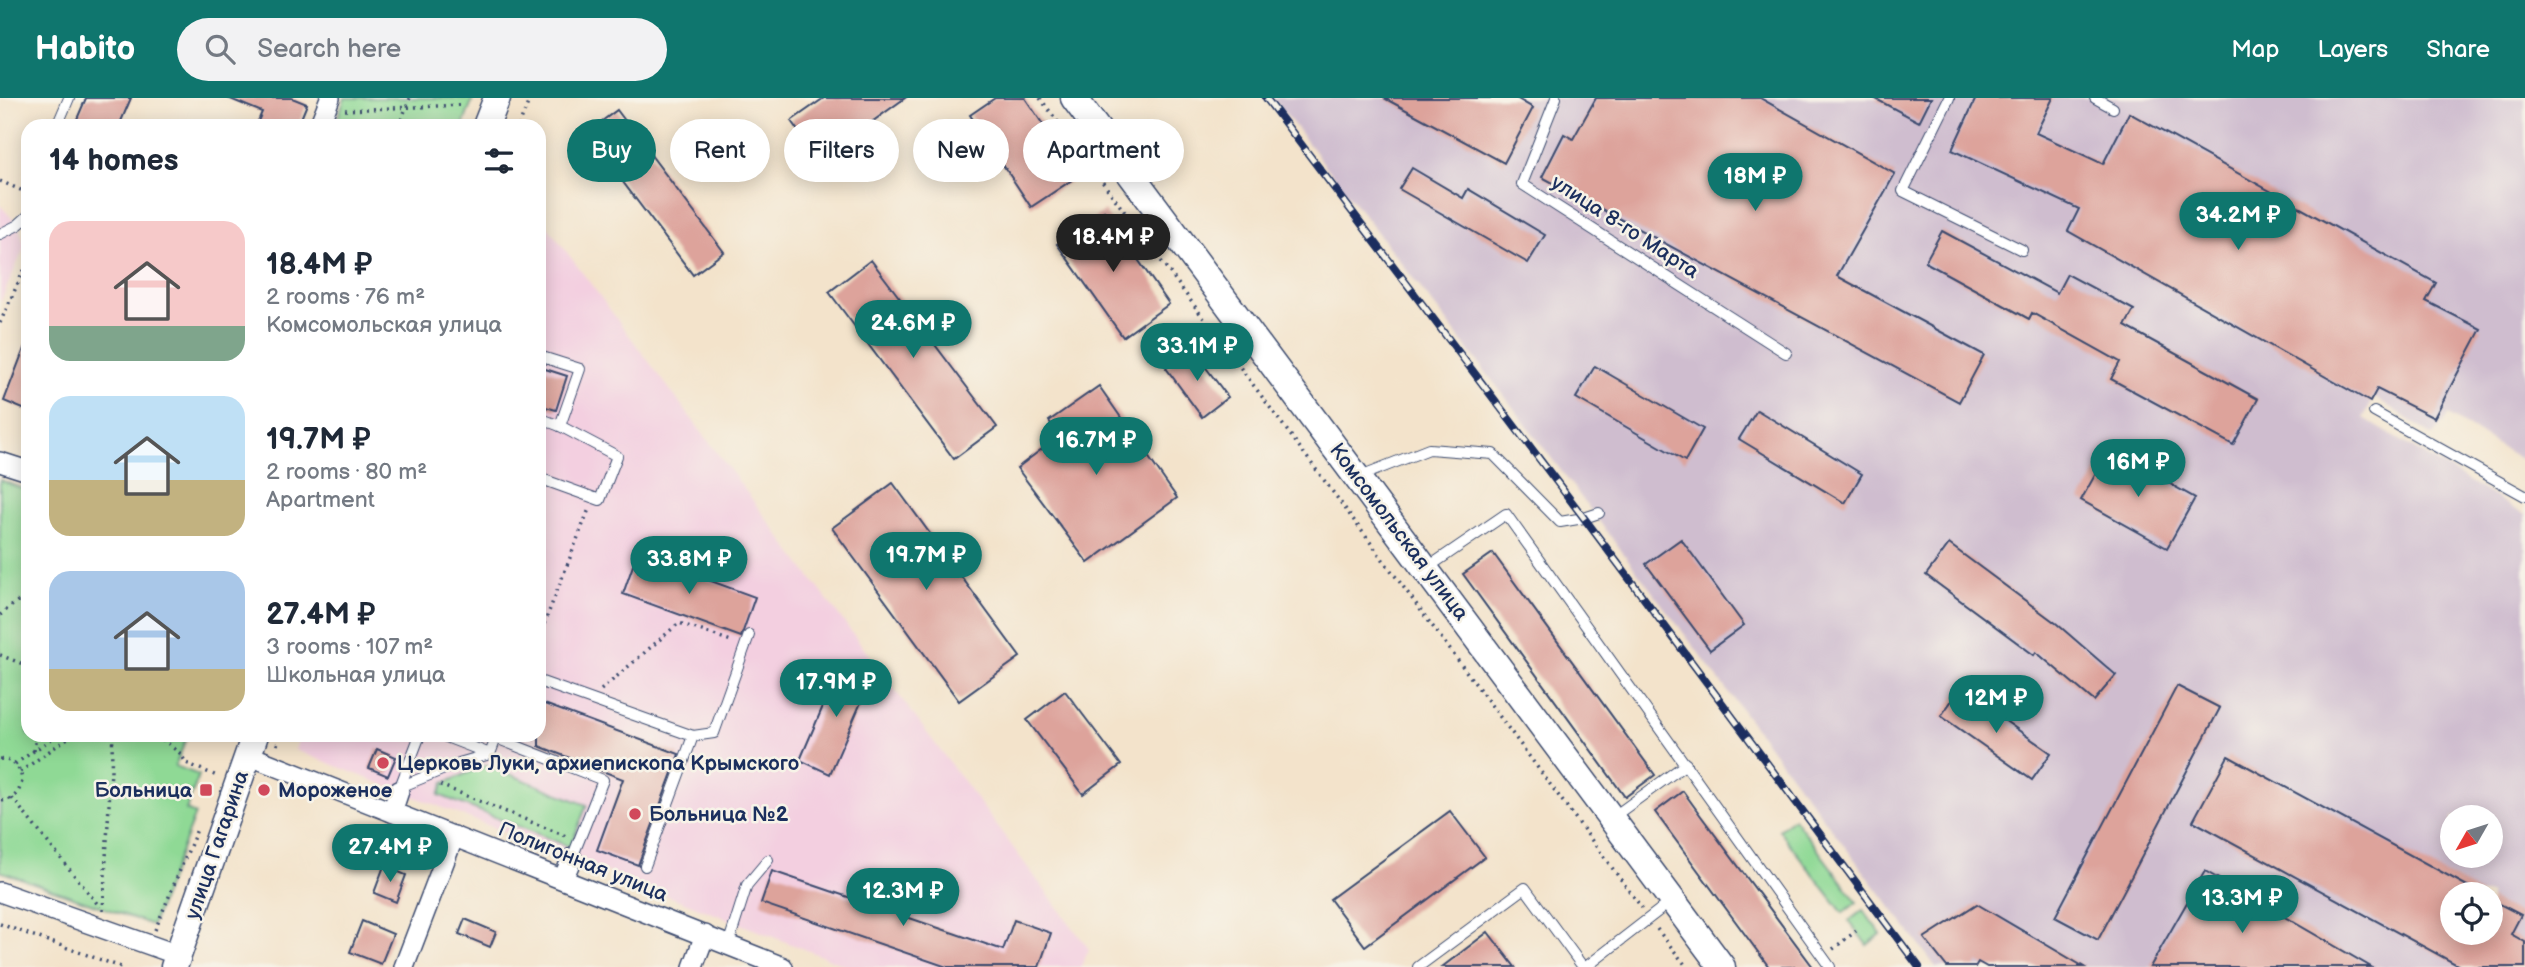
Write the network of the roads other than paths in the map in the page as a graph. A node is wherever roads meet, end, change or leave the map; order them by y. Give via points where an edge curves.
1 (69, 98) edge
2 (497, 98) edge
3 (1074, 98) edge
4 (1556, 98) edge
5 (1949, 98) edge
6 (2095, 98) edge
7 (2113, 108) dead end
8 (60, 119) edge
9 (489, 119) edge
10 (21, 222) edge
11 (0, 234) edge
12 (2022, 250) dead end
13 (1786, 353) dead end
14 (546, 358) edge
15 (2374, 412) dead end
16 (546, 421) edge
17 (560, 426) junction
18 (0, 462) edge
19 (21, 469) edge
20 (1358, 477) junction
21 (546, 481) edge
22 (2525, 496) edge
23 (1599, 513) dead end
24 (1426, 568) junction
25 (749, 635) dead end
26 (546, 683) edge
27 (693, 736) junction
28 (417, 742) edge
29 (459, 742) edge
30 (494, 742) edge
31 (506, 742) edge
32 (244, 744) edge
33 (490, 754) junction
34 (1686, 764) junction
35 (400, 789) junction
36 (392, 812) junction
37 (1613, 817) junction
38 (454, 836) junction
39 (575, 850) joint
40 (768, 860) dead end
41 (645, 866) dead end
42 (564, 879) junction
43 (0, 892) edge
44 (1674, 900) junction
45 (705, 936) junction
46 (728, 944) junction
47 (176, 961) edge
48 (404, 967) edge
49 (693, 967) edge
50 (783, 967) edge
51 (1418, 967) edge
52 (1585, 967) edge
53 (1722, 967) edge
54 (1830, 967) edge

1 - 8 lane
2 - 9 street
3 - 20 street, Комсомольская улица
4 - 13 lane, улица 8-го Марта via 1522,184
5 - 12 lane via 1903,191
6 - 7 lane
10 - 11 lane
14 - 17 lane via 580,369
15 - 22 lane
16 - 17 lane
17 - 21 lane via 617,456 600,500
18 - 19 street
20 - 23 lane via 1429,449 1493,454 1560,522
20 - 24 street, Комсомольская улица
24 - 34 lane via 1506,514
24 - 37 street, Комсомольская улица
25 - 27 lane via 714,733
26 - 27 lane
27 - 41 lane
28 - 35 lane
29 - 33 lane
30 - 33 lane
31 - 39 lane via 603,780
32 - 36 street, Полигонная улица
32 - 47 street, улица Гагарина
33 - 35 lane
34 - 37 lane
34 - 54 lane
35 - 36 street
36 - 38 street, Полигонная улица
37 - 44 street, Комсомольская улица
38 - 42 street, Полигонная улица
38 - 48 street
39 - 42 street
40 - 46 lane via 747,885
42 - 45 street, Полигонная улица
43 - 47 street, улица Гагарина
44 - 52 lane
44 - 53 street, Комсомольская улица
45 - 46 street, Полигонная улица
45 - 49 street
46 - 50 street, Полигонная улица
51 - 52 lane via 1525,888

